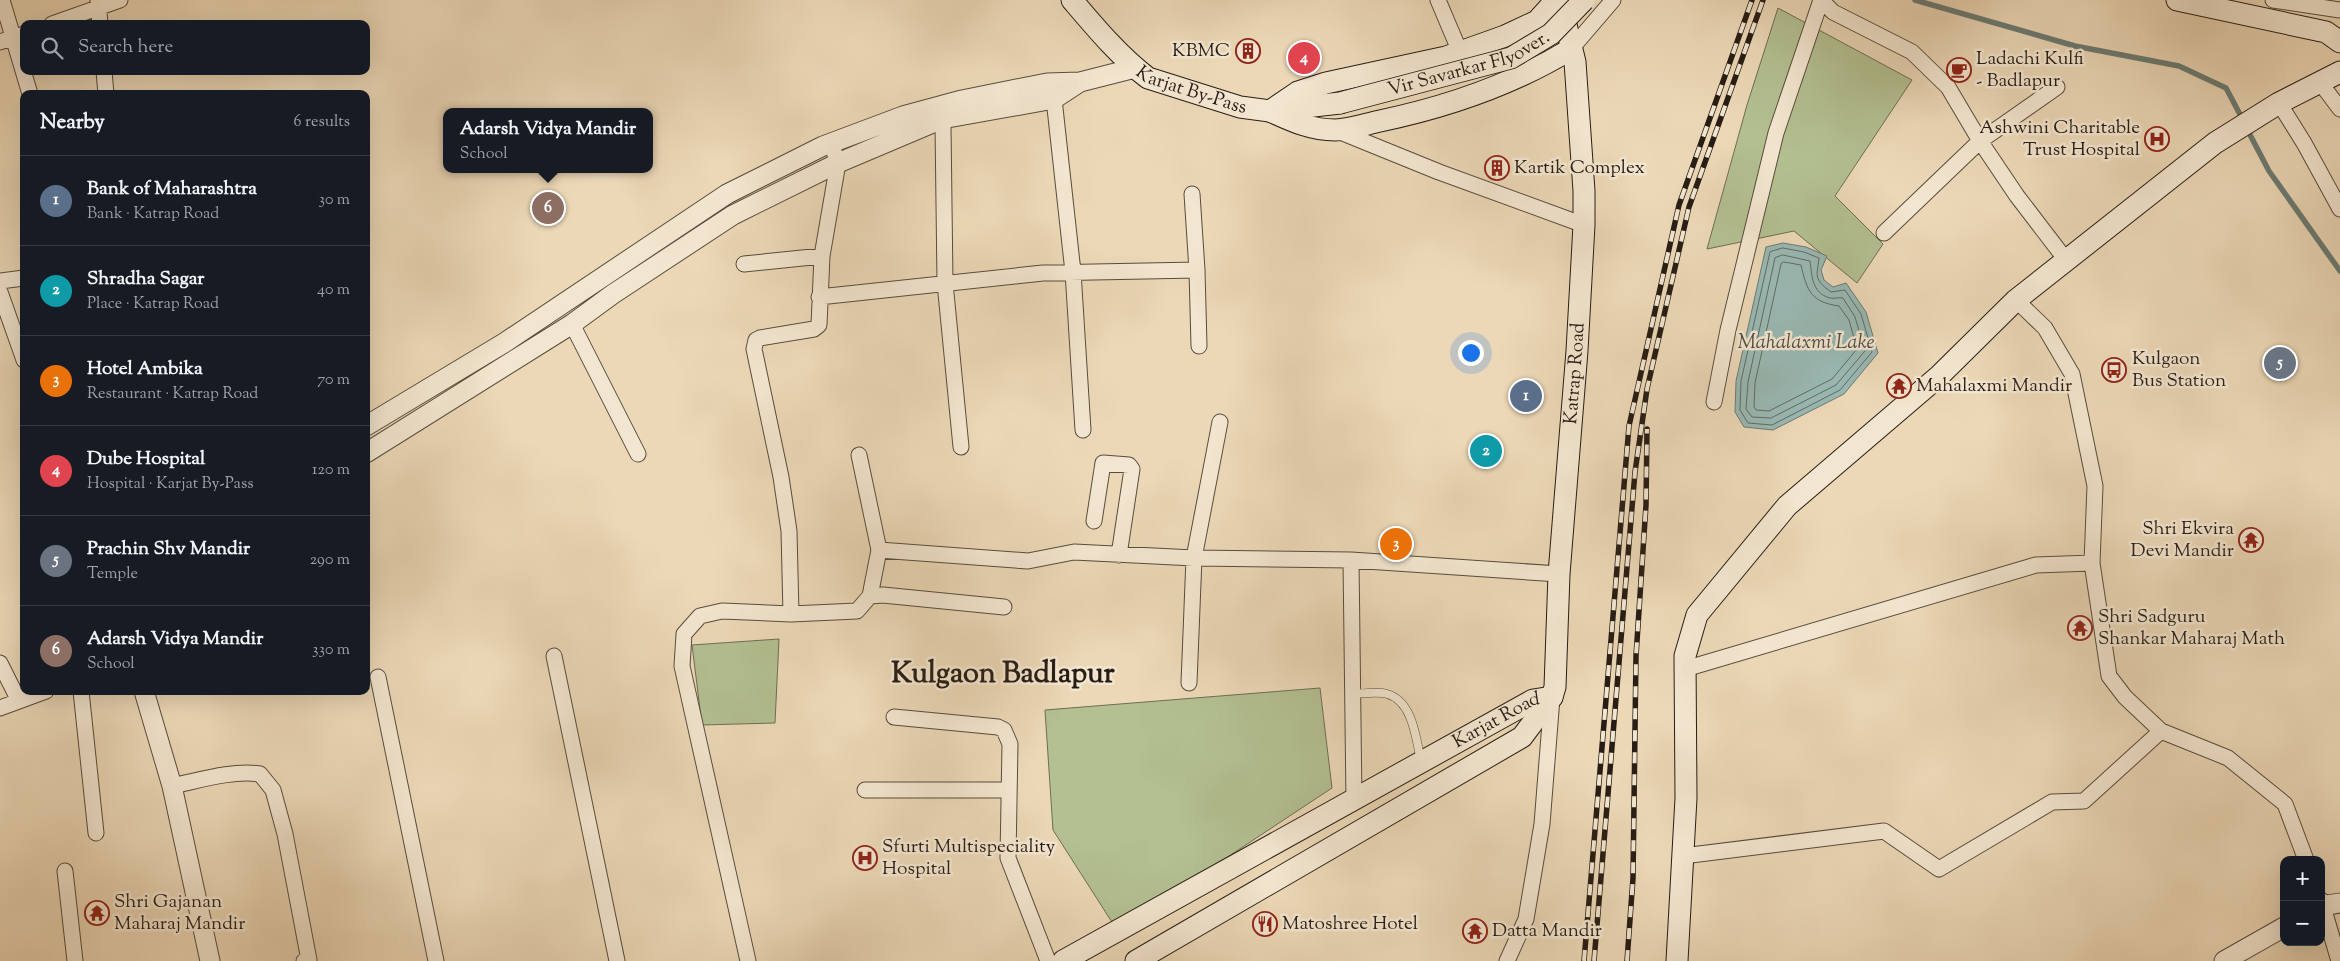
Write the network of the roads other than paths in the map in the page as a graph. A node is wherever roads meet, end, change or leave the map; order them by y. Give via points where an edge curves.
1 (2, 0) edge
2 (120, 0) edge
3 (1072, 0) edge
4 (1438, 0) edge
5 (1556, 0) edge
6 (1560, 0) edge
7 (1584, 0) edge
8 (1613, 0) edge
9 (1821, 0) edge
10 (2177, 0) edge
11 (2273, 0) edge
12 (98, 4) edge
13 (2340, 10) edge
14 (61, 20) edge
15 (100, 20) edge
16 (2335, 34) edge
17 (12, 38) edge
18 (1571, 49) junction
19 (1460, 52) junction
20 (20, 63) edge
21 (1136, 68) junction
22 (2340, 72) edge
23 (24, 75) edge
24 (104, 75) edge
25 (1080, 82) junction
26 (2319, 82) junction
27 (2057, 86) dead end
28 (29, 90) edge
29 (106, 90) edge
30 (1054, 99) junction
31 (1340, 103) joint
32 (2274, 107) junction
33 (2340, 109) edge
34 (1270, 111) junction
35 (942, 120) junction
36 (1337, 130) junction
37 (1980, 141) junction
38 (831, 143) junction
39 (838, 163) junction
40 (1192, 194) dead end
41 (2340, 209) edge
42 (1584, 225) junction
43 (1884, 233) dead end
44 (822, 256) junction
45 (2066, 260) junction
46 (744, 264) dead end
47 (1197, 270) junction
48 (1073, 272) junction
49 (20, 278) edge
50 (0, 281) edge
51 (945, 283) junction
52 (0, 292) edge
53 (819, 297) junction
54 (2016, 300) junction
55 (572, 324) junction
56 (1199, 346) dead end
57 (20, 349) edge
58 (1714, 402) dead end
59 (1220, 422) dead end
60 (370, 424) edge
61 (1083, 430) dead end
62 (961, 448) dead end
63 (370, 450) edge
64 (638, 454) dead end
65 (859, 455) dead end
66 (1094, 521) dead end
67 (879, 550) junction
68 (1119, 555) junction
69 (1194, 558) junction
70 (1352, 560) junction
71 (2092, 563) junction
72 (1559, 574) junction
73 (870, 596) junction
74 (1004, 608) dead end
75 (791, 614) junction
76 (554, 656) dead end
77 (0, 663) edge
78 (1685, 668) junction
79 (378, 677) dead end
80 (1189, 684) dead end
81 (1351, 694) junction
82 (35, 695) edge
83 (81, 695) edge
84 (145, 695) edge
85 (1552, 697) junction
86 (18, 701) junction
87 (0, 708) edge
88 (894, 717) dead end
89 (2161, 731) junction
90 (1421, 764) junction
91 (172, 786) junction
92 (865, 790) dead end
93 (1009, 790) junction
94 (1354, 801) junction
95 (96, 833) dead end
96 (1683, 856) junction
97 (2304, 856) edge
98 (65, 870) dead end
99 (2326, 904) edge
100 (2280, 929) edge
101 (75, 961) edge
102 (210, 961) edge
103 (304, 961) edge
104 (436, 961) edge
105 (617, 961) edge
106 (748, 961) edge
107 (1048, 961) edge
108 (1063, 961) edge
109 (1136, 961) edge
110 (1507, 961) edge
111 (1677, 961) edge
112 (2224, 961) edge
113 (2338, 961) edge

1 - 17 street
2 - 12 street
3 - 21 main road, Karjat By-Pass
4 - 19 street
5 - 19 main road via 1537,21
6 - 18 main road, Katrap Road
7 - 31 main road, Vir Savarkar Flyover., bridge via 1551,34 1511,58
8 - 18 street
9 - 37 street via 1833,12 1912,52 1948,87
9 - 58 street via 1776,133 1728,330
10 - 16 main road
11 - 13 street
12 - 14 street
12 - 15 street
17 - 20 street
18 - 36 main road via 1541,67 1491,89 1412,114
18 - 42 main road, Katrap Road via 1576,82
19 - 34 main road via 1326,83 1298,92
21 - 25 street
21 - 34 main road, Karjat By-Pass via 1148,78 1240,108
22 - 26 main road
23 - 28 street
24 - 29 street
25 - 30 street
25 - 38 street via 1048,83 962,100 904,116
26 - 32 main road
26 - 33 street
27 - 37 street
30 - 35 street
30 - 48 street
31 - 34 main road, Karjat By-Pass
32 - 41 street via 2304,144
32 - 45 main road via 2215,143
34 - 36 main road via 1304,127
35 - 39 street
35 - 51 street
36 - 42 street
37 - 43 street
37 - 45 street
38 - 39 street
38 - 60 street via 727,194 504,343
39 - 44 street
39 - 55 street via 733,215
40 - 47 street
42 - 72 main road, Katrap Road
44 - 46 street
44 - 53 street
45 - 54 main road
47 - 48 street
47 - 56 street
48 - 51 street
48 - 61 street
49 - 50 street
51 - 53 street
51 - 62 street
52 - 57 street
53 - 75 street via 820,321 817,327 760,338 756,340 754,349 789,531
54 - 71 street via 2045,328 2072,374 2095,486
54 - 78 main road via 1939,376 1787,506 1697,615 1685,656
55 - 63 street
55 - 64 street
59 - 69 street
65 - 67 street
66 - 68 street via 1103,463 1129,465 1132,469
67 - 68 street via 1028,561 1074,552
67 - 73 street
68 - 69 street
69 - 70 street
69 - 80 street
70 - 72 street
70 - 81 street
71 - 78 street via 2036,565
71 - 89 street via 2109,676 2125,697
72 - 85 main road, Katrap Road
73 - 74 street
73 - 75 street via 857,611
75 - 106 street via 722,611 700,616 684,634 682,666
76 - 105 street
77 - 86 street
78 - 96 main road
79 - 104 street
81 - 90 lane via 1386,694 1401,701 1416,736
81 - 94 street
82 - 86 street
83 - 95 street
84 - 91 street
85 - 90 main road, Karjat Road via 1533,700
85 - 109 main road, Karjat Road via 1522,737
85 - 110 street via 1542,824 1526,919
86 - 87 street
88 - 93 street via 1004,730 1010,744
89 - 96 street via 2084,801 2052,802 1939,869 1884,830
89 - 97 street via 2228,758 2285,804
90 - 94 main road, Karjat Road
91 - 102 street
91 - 103 street via 253,773 260,774 267,781 273,790 286,843 310,960
92 - 93 street
93 - 107 street via 1008,858
94 - 108 main road, Karjat Road
96 - 111 main road
98 - 101 street
99 - 113 street
100 - 112 street

